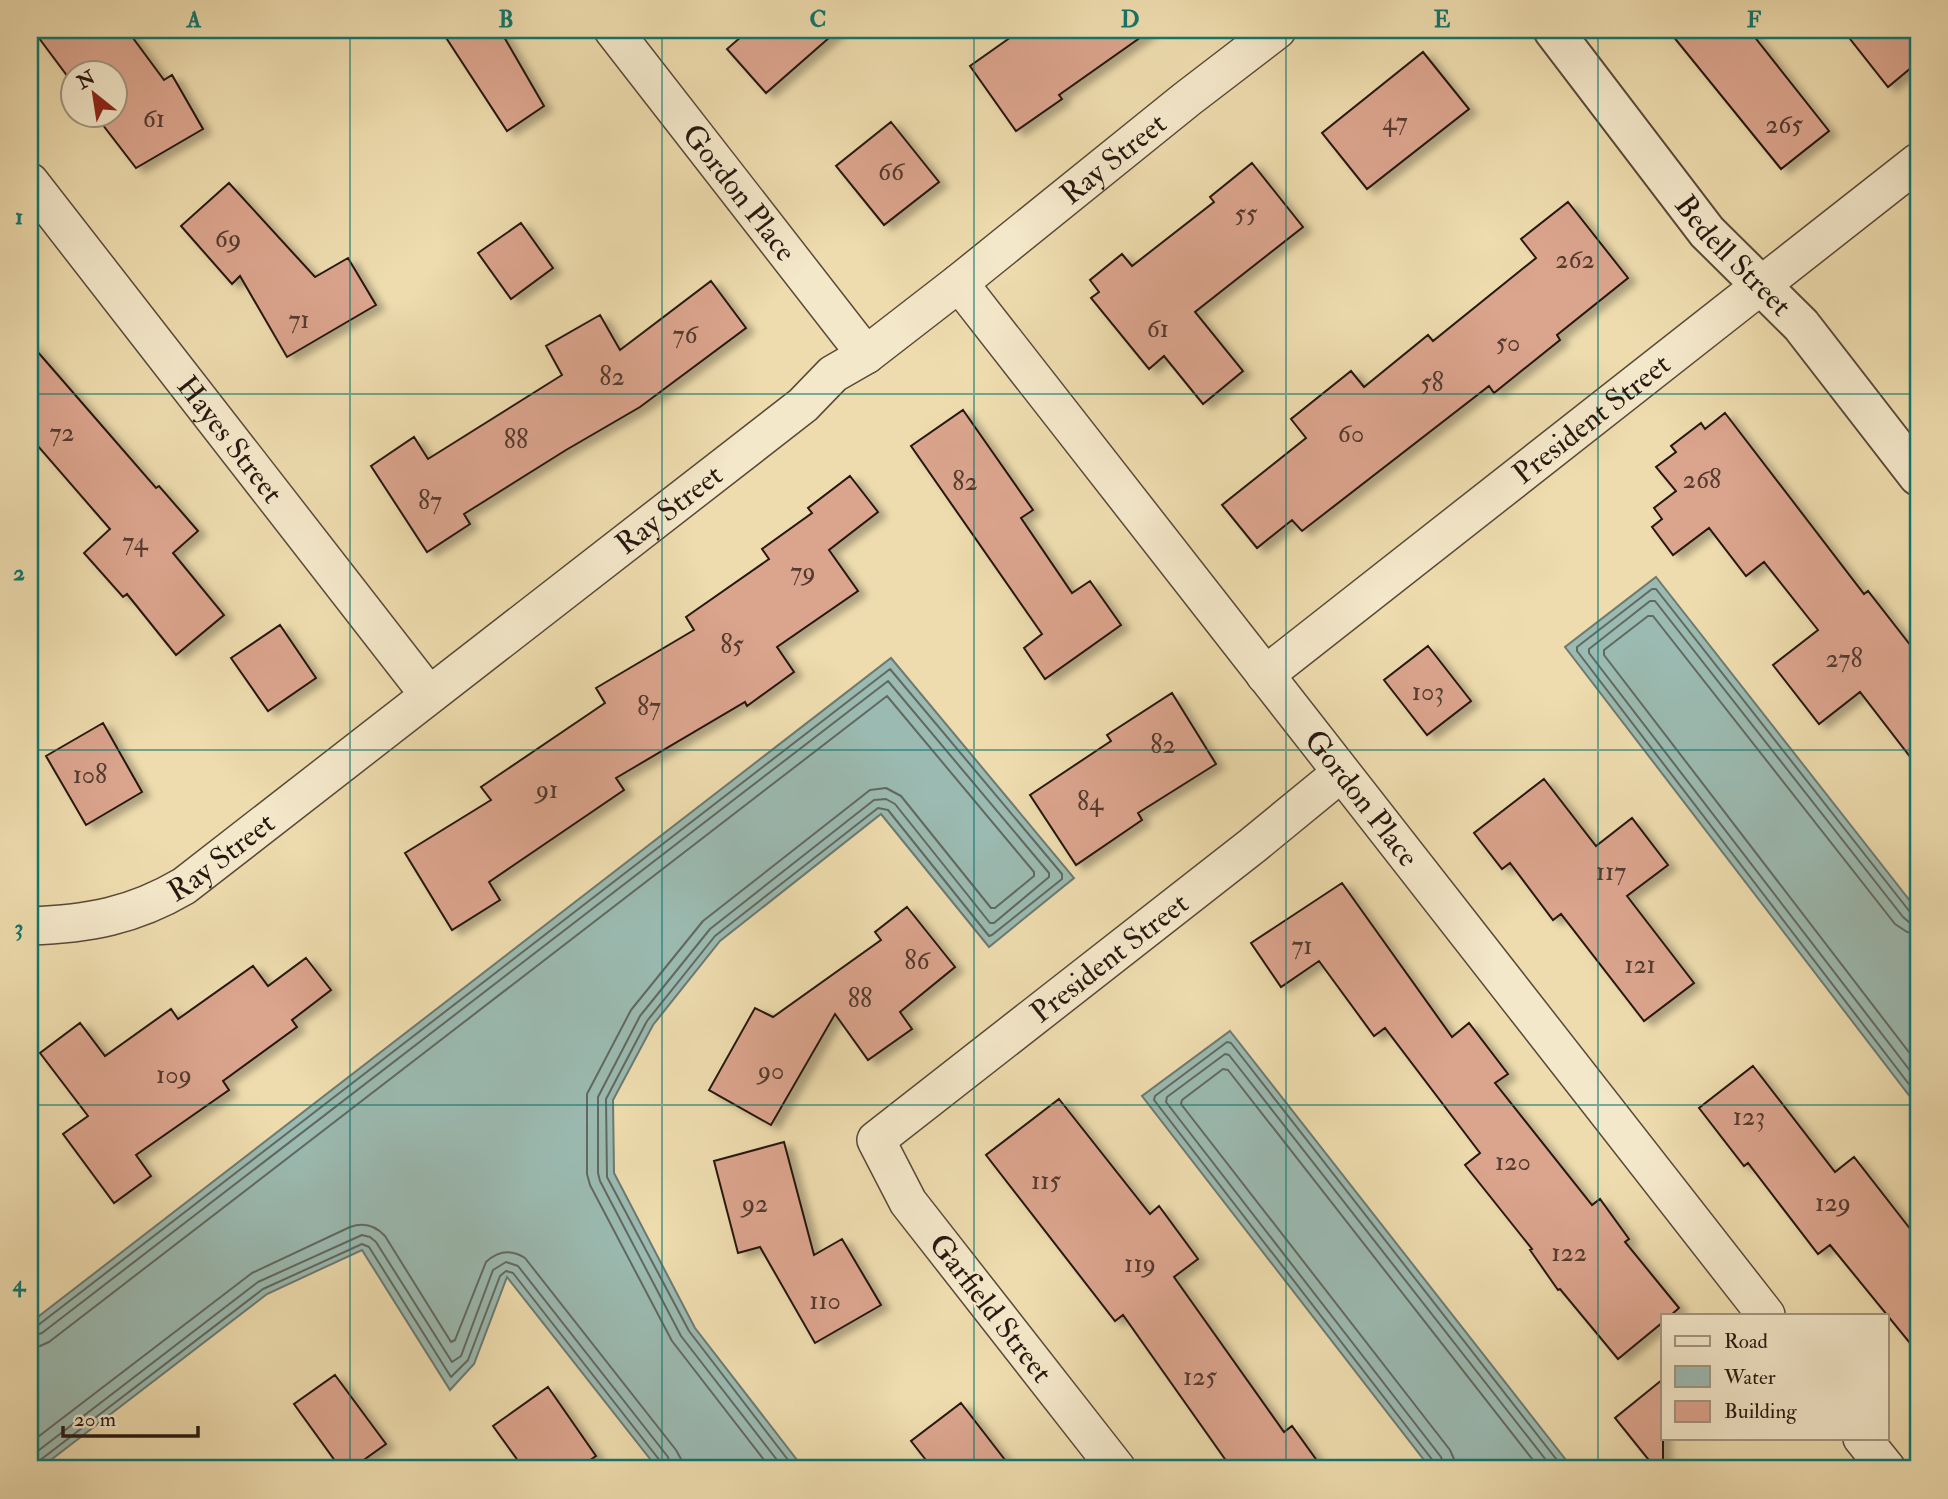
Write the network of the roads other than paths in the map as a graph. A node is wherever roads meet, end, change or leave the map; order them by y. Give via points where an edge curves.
1 (613, 30) edge
2 (1277, 30) edge
3 (1553, 30) edge
4 (1918, 162) edge
5 (30, 182) edge
6 (959, 283) junction
7 (1760, 285) junction
8 (866, 355) junction
9 (1918, 476) edge
10 (1265, 675) junction
11 (429, 695) junction
12 (1342, 773) junction
13 (30, 926) edge
14 (876, 1140) joint
15 (1765, 1314) edge
16 (1864, 1440) edge
17 (1117, 1469) edge
18 (1887, 1469) edge

1 - 8 street, Gordon Place
2 - 6 street, Ray Street
3 - 7 street, Bedell Street via 1707,232
4 - 7 street, President Street
5 - 11 street, Hayes Street
6 - 8 street, Ray Street
6 - 10 street, Gordon Place
7 - 9 street, Bedell Street via 1801,325
7 - 10 street, President Street
8 - 11 street, Ray Street via 833,374 803,405
10 - 12 street, Gordon Place
11 - 13 street, Ray Street via 174,892 99,921
12 - 14 street, President Street
12 - 15 street, Gordon Place
14 - 17 street, Garfield Street via 908,1202
16 - 18 street

